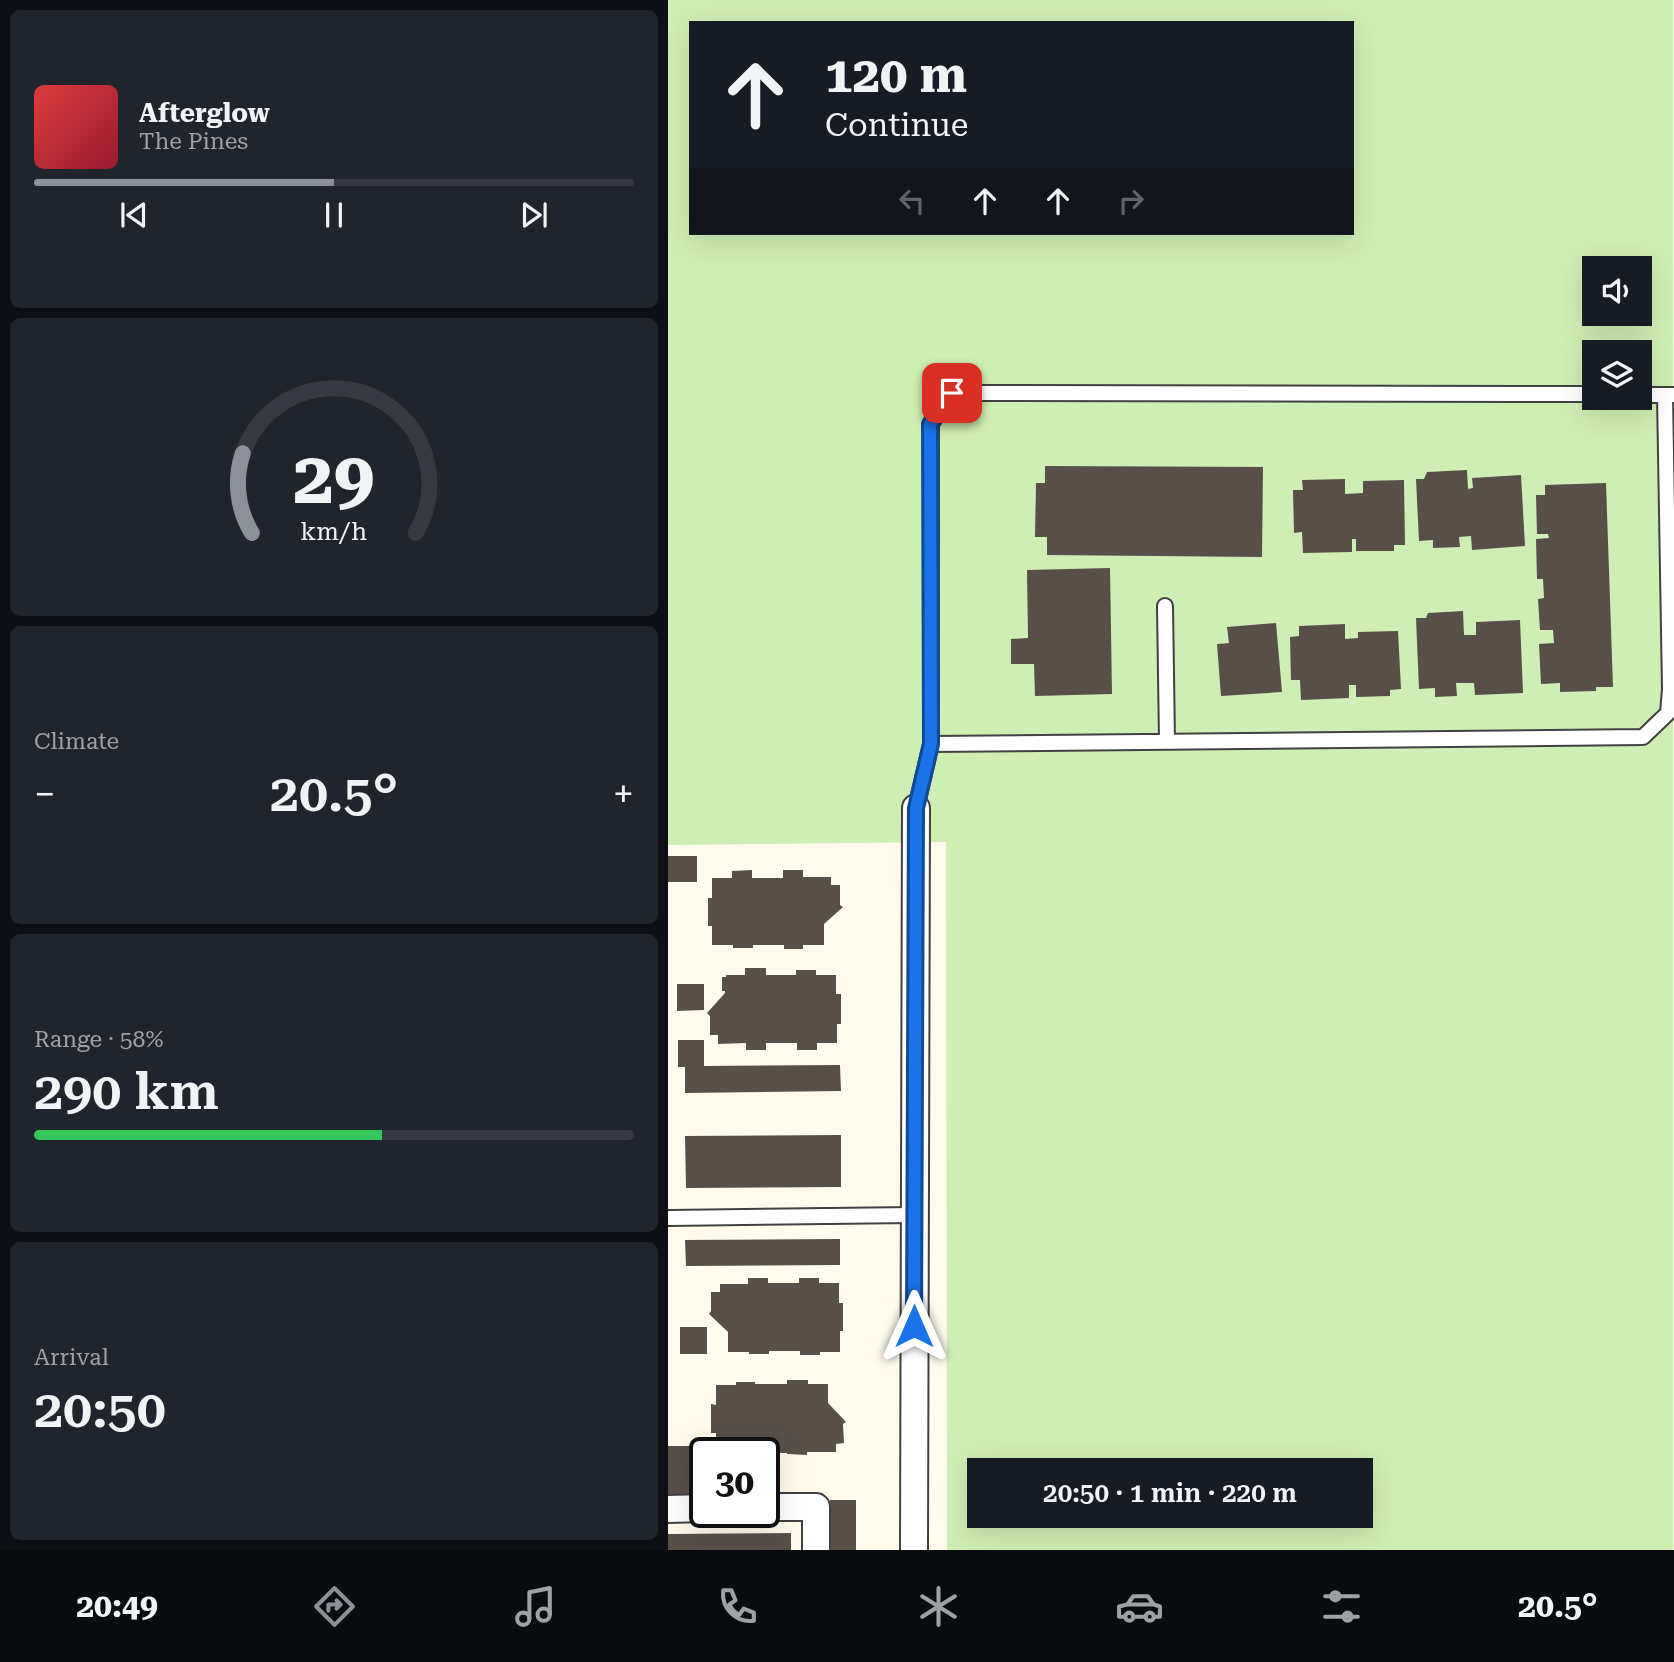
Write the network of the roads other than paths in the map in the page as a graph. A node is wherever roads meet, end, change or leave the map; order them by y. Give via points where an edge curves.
1 (1582, 394) edge
2 (1669, 395) edge
3 (1165, 606) dead end
4 (1167, 741) junction
5 (931, 744) junction
6 (916, 808) joint
7 (914, 1214) junction
8 (668, 1218) edge
9 (780, 1507) edge
10 (689, 1508) edge
11 (668, 1509) edge
12 (816, 1550) edge
13 (914, 1550) edge

1 - 5 lane via 952,393 930,424
2 - 4 lane via 1670,689 1668,713 1643,737
3 - 4 lane
4 - 5 lane
5 - 6 lane
6 - 7 street
7 - 8 lane
7 - 13 street
9 - 12 street via 816,1507
10 - 11 street

